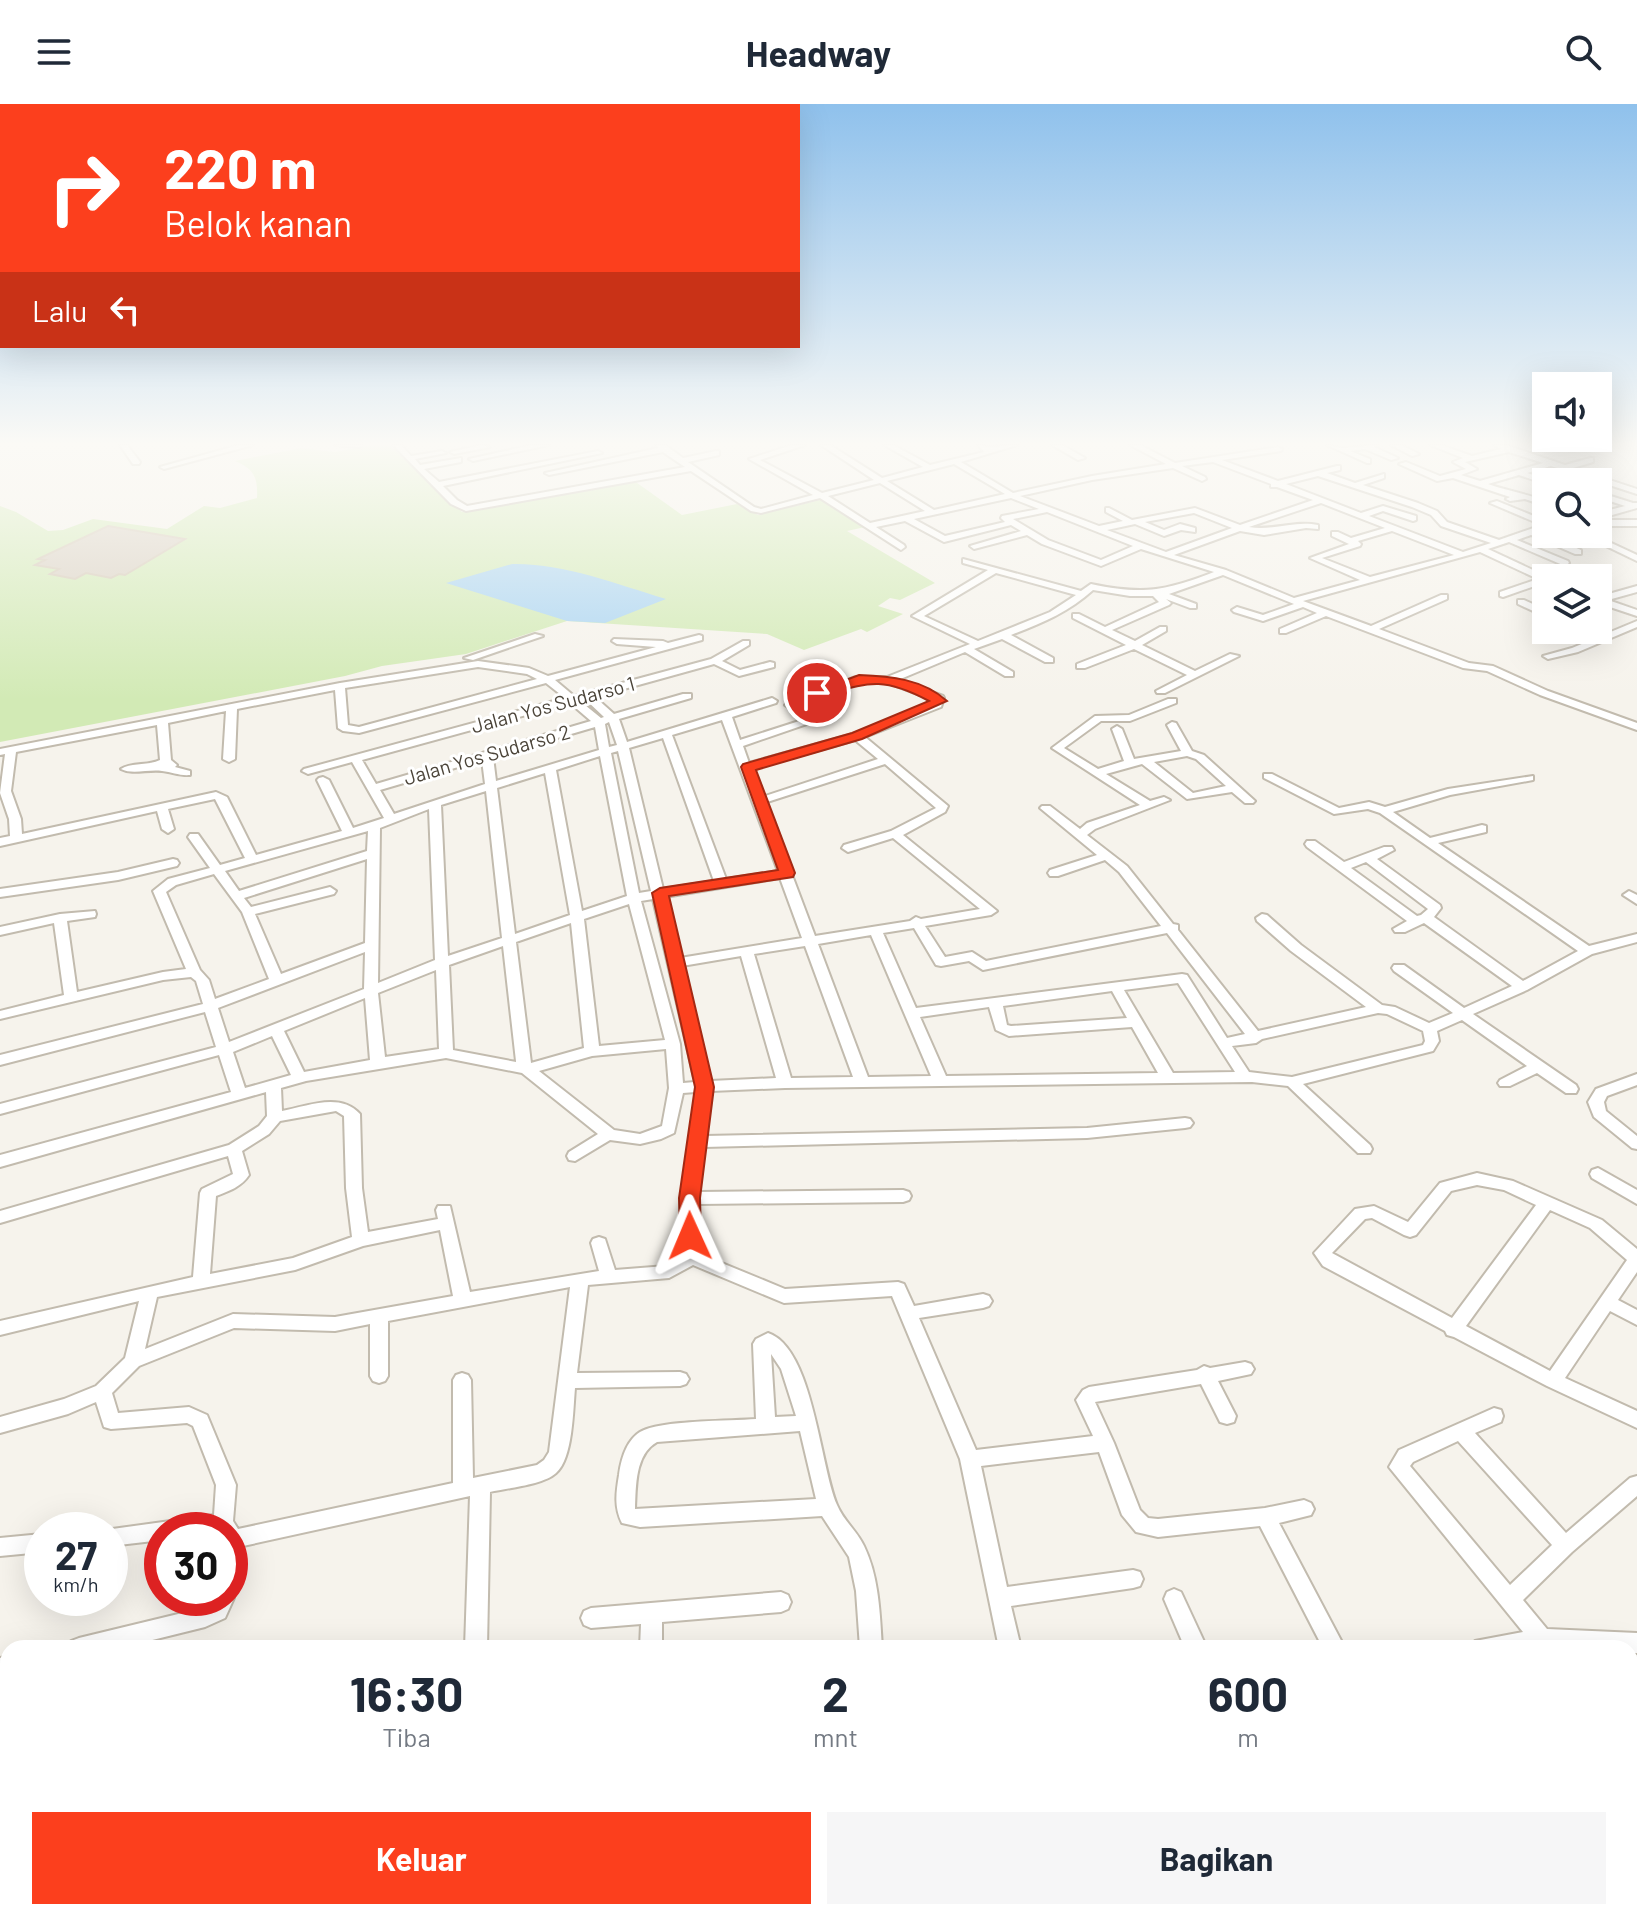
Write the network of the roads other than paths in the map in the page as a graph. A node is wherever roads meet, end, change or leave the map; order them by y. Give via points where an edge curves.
1 (875, 530) edge
2 (927, 530) edge
3 (982, 530) edge
4 (1023, 530) edge
5 (1103, 530) edge
6 (1241, 530) edge
7 (1248, 530) edge
8 (1278, 530) edge
9 (1388, 530) edge
10 (1398, 530) edge
11 (1463, 530) edge
12 (1027, 532) junction
13 (1531, 532) joint
14 (1335, 534) dead end
15 (1350, 541) junction
16 (1505, 542) junction
17 (1142, 545) junction
18 (974, 546) dead end
19 (1612, 546) edge
20 (901, 547) dead end
21 (1482, 550) junction
22 (1578, 552) dead end
23 (1165, 555) junction
24 (1463, 555) junction
25 (1637, 558) edge
26 (966, 561) dead end
27 (1101, 563) junction
28 (1565, 563) dead end
29 (993, 571) junction
30 (1223, 572) junction
31 (1532, 573) edge
32 (1368, 580) junction
33 (1532, 584) edge
34 (1637, 589) edge
35 (1087, 590) junction
36 (1503, 594) dead end
37 (1161, 595) junction
38 (1612, 596) edge
39 (1444, 597) dead end
40 (1298, 602) junction
41 (1521, 602) dead end
42 (1612, 605) edge
43 (1193, 606) dead end
44 (1532, 607) edge
45 (1237, 610) dead end
46 (1326, 612) junction
47 (1637, 613) edge
48 (1076, 616) dead end
49 (1637, 624) edge
50 (1163, 629) dead end
51 (1371, 629) junction
52 (1105, 630) junction
53 (1283, 631) dead end
54 (1001, 634) junction
55 (538, 636) dead end
56 (699, 638) dead end
57 (617, 641) dead end
58 (746, 643) dead end
59 (1137, 644) junction
60 (676, 645) junction
61 (973, 645) junction
62 (1234, 656) dead end
63 (1548, 656) dead end
64 (1049, 660) dead end
65 (715, 661) junction
66 (770, 665) dead end
67 (1081, 666) dead end
68 (1009, 674) dead end
69 (1195, 675) junction
70 (549, 680) junction
71 (889, 680) junction
72 (340, 686) junction
73 (1161, 691) dead end
74 (687, 696) dead end
75 (581, 698) junction
76 (772, 701) dead end
77 (1172, 701) dead end
78 (790, 705) dead end
79 (232, 707) junction
80 (726, 716) junction
81 (825, 716) dead end
82 (606, 720) junction
83 (162, 721) junction
84 (1172, 725) dead end
85 (1637, 727) edge
86 (1117, 729) dead end
87 (667, 735) junction
88 (857, 736) junction
89 (738, 744) junction
90 (623, 747) junction
91 (5, 751) edge
92 (605, 752) junction
93 (1188, 753) junction
94 (487, 755) junction
95 (229, 759) dead end
96 (356, 759) junction
97 (887, 760) junction
98 (1145, 761) junction
99 (1130, 763) junction
100 (163, 765) junction
101 (748, 767) junction
102 (127, 769) dead end
103 (550, 770) junction
104 (308, 771) dead end
105 (186, 773) dead end
106 (1097, 773) junction
107 (1268, 776) dead end
108 (1529, 778) dead end
109 (323, 780) dead end
110 (491, 786) junction
111 (374, 788) junction
112 (1233, 788) junction
113 (1164, 800) dead end
114 (760, 801) junction
115 (1249, 801) dead end
116 (435, 803) junction
117 (1148, 805) junction
118 (162, 807) junction
119 (1046, 808) dead end
120 (1384, 811) junction
121 (390, 818) junction
122 (374, 826) junction
123 (168, 829) dead end
124 (1482, 829) dead end
125 (349, 833) junction
126 (895, 834) junction
127 (1081, 834) junction
128 (194, 837) dead end
129 (16, 839) junction
130 (0, 842) edge
131 (1427, 842) junction
132 (1311, 844) dead end
133 (848, 848) dead end
134 (1388, 850) dead end
135 (374, 853) junction
136 (1106, 856) junction
137 (1368, 858) junction
138 (252, 860) junction
139 (173, 863) dead end
140 (1343, 867) junction
141 (218, 870) junction
142 (787, 873) junction
143 (1054, 873) dead end
144 (721, 884) junction
145 (330, 891) dead end
146 (0, 893) edge
147 (660, 893) junction
148 (237, 896) junction
149 (634, 898) junction
150 (248, 912) junction
151 (90, 914) dead end
152 (60, 918) junction
153 (577, 918) junction
154 (1262, 918) dead end
155 (1420, 919) junction
156 (916, 921) junction
157 (1173, 928) junction
158 (875, 929) junction
159 (1400, 929) dead end
160 (0, 931) edge
161 (1637, 938) edge
162 (508, 940) junction
163 (809, 941) junction
164 (371, 945) junction
165 (1587, 951) junction
166 (747, 953) junction
167 (443, 962) junction
168 (677, 963) junction
169 (1399, 968) dead end
170 (194, 972) junction
171 (276, 979) junction
172 (1116, 987) junction
173 (1522, 987) junction
174 (371, 992) junction
175 (71, 998) junction
176 (995, 1003) junction
177 (208, 1007) junction
178 (1378, 1009) junction
179 (913, 1013) junction
180 (0, 1015) edge
181 (1462, 1016) junction
182 (1136, 1022) junction
183 (276, 1028) junction
184 (1429, 1029) junction
185 (1256, 1038) junction
186 (1224, 1043) junction
187 (673, 1044) junction
188 (226, 1049) junction
189 (592, 1051) junction
190 (446, 1053) junction
191 (0, 1060) edge
192 (378, 1063) junction
193 (1538, 1067) junction
194 (527, 1069) junction
195 (299, 1077) junction
196 (1245, 1077) junction
197 (1169, 1079) junction
198 (1637, 1079) edge
199 (941, 1082) junction
200 (1292, 1082) junction
201 (785, 1083) junction
202 (863, 1083) junction
203 (1505, 1083) dead end
204 (273, 1086) junction
205 (704, 1087) junction
206 (676, 1088) junction
207 (1571, 1089) dead end
208 (239, 1094) junction
209 (0, 1109) edge
210 (275, 1117) junction
211 (1185, 1123) dead end
212 (609, 1134) junction
213 (697, 1142) junction
214 (1637, 1144) edge
215 (234, 1149) junction
216 (1364, 1149) dead end
217 (575, 1156) dead end
218 (0, 1161) edge
219 (1598, 1174) dead end
220 (903, 1196) dead end
221 (690, 1198) junction
222 (1637, 1198) edge
223 (1547, 1202) junction
224 (0, 1217) edge
225 (361, 1240) junction
226 (599, 1243) dead end
227 (692, 1258) junction
228 (1637, 1259) edge
229 (609, 1278) junction
230 (580, 1279) junction
231 (201, 1281) junction
232 (150, 1292) junction
233 (463, 1300) junction
234 (983, 1301) dead end
235 (1608, 1302) junction
236 (911, 1313) junction
237 (379, 1317) junction
238 (1637, 1318) edge
239 (0, 1328) edge
240 (1453, 1330) junction
241 (133, 1361) junction
242 (1245, 1369) dead end
243 (1204, 1373) junction
244 (379, 1376) dead end
245 (680, 1379) dead end
246 (462, 1380) dead end
247 (567, 1381) junction
248 (1553, 1381) junction
249 (102, 1391) junction
250 (1227, 1416) dead end
251 (1494, 1416) dead end
252 (1637, 1420) edge
253 (807, 1423) junction
254 (0, 1425) edge
255 (766, 1427) junction
256 (1461, 1431) junction
257 (1105, 1443) junction
258 (970, 1459) junction
259 (1637, 1484) edge
260 (471, 1486) junction
261 (828, 1507) junction
262 (1304, 1509) dead end
263 (228, 1512) edge
264 (1265, 1517) junction
265 (248, 1528) edge
266 (24, 1545) edge
267 (1565, 1546) junction
268 (0, 1547) edge
269 (1133, 1579) dead end
270 (998, 1598) junction
271 (1174, 1599) dead end
272 (1509, 1600) junction
273 (781, 1602) dead end
274 (652, 1615) junction
275 (207, 1616) edge
276 (591, 1618) dead end
277 (1542, 1639) junction
278 (112, 1640) edge
279 (476, 1640) edge
280 (651, 1640) edge
281 (871, 1640) edge
282 (1008, 1640) edge
283 (1192, 1640) edge
284 (1330, 1640) edge
285 (1535, 1640) edge
286 (1566, 1640) edge

1 - 20 street
2 - 3 street via 944,539
4 - 12 street
5 - 17 street
6 - 23 street
7 - 8 street
9 - 15 street
10 - 24 street
11 - 16 street
12 - 18 street
12 - 27 street
13 - 16 street
13 - 22 street
14 - 15 street
15 - 32 street via 1357,544 1314,558
16 - 21 street
16 - 28 street
17 - 23 street
17 - 27 street
19 - 25 street
21 - 24 street
21 - 31 street
23 - 30 street
24 - 32 street
26 - 29 street
27 - 35 street
29 - 35 street
29 - 61 street via 917,616
30 - 37 street
30 - 40 street
32 - 40 street
33 - 36 street
34 - 38 street
35 - 37 street
35 - 54 street via 1063,607
37 - 43 street
37 - 52 street via 1166,603
39 - 51 street
40 - 45 street via 1267,618
40 - 46 street
41 - 44 street
42 - 47 street
46 - 51 street
46 - 53 street
48 - 52 street
49 - 63 street
50 - 59 street
51 - 85 street via 1467,666 1489,668
52 - 59 street
54 - 61 street
54 - 64 street
55 - 72 street via 479,656 372,674
56 - 60 street
57 - 60 street
58 - 65 street, Jalan Yos Sudarso 1
59 - 67 street
59 - 69 street
60 - 70 street
61 - 68 street
61 - 71 street
62 - 69 street
65 - 66 street via 739,673
65 - 75 street, Jalan Yos Sudarso 1
69 - 73 street
70 - 72 street via 529,671 478,664
70 - 72 street via 350,731 343,728
70 - 75 street
71 - 78 street via 855,680
71 - 88 street via 940,701
72 - 79 street
74 - 82 street, Jalan Yos Sudarso 2
75 - 82 street
75 - 96 street, Jalan Yos Sudarso 1
76 - 80 street
77 - 106 street via 1130,718 1094,720 1057,748
79 - 83 street
79 - 95 street
80 - 87 street
80 - 89 street
81 - 89 street
82 - 90 street
82 - 92 street
82 - 94 street, Jalan Yos Sudarso 2
83 - 91 street
83 - 100 street
84 - 93 street
86 - 99 street
87 - 90 street
87 - 144 street
88 - 97 street
88 - 101 street
89 - 101 street
90 - 92 street
90 - 147 street
91 - 129 street via 5,791
92 - 103 street
92 - 149 street
93 - 98 street
93 - 112 street via 1200,757
94 - 110 street
94 - 111 street, Jalan Yos Sudarso 2
96 - 104 street, Jalan Yos Sudarso 1
96 - 111 street
97 - 114 street
97 - 126 street via 942,806
98 - 99 street
98 - 112 street via 1191,797
99 - 106 street
100 - 102 street
100 - 105 street
101 - 114 street
103 - 110 street
103 - 153 street
106 - 117 street
107 - 120 street via 1338,812 1369,805
108 - 120 street via 1448,792
109 - 125 street
110 - 116 street
110 - 162 street
111 - 121 street
112 - 115 street
113 - 117 street
114 - 142 street
116 - 121 street
116 - 167 street
117 - 127 street
118 - 123 street
118 - 129 street
118 - 138 street via 221,797
119 - 127 street
120 - 131 street
121 - 122 street
122 - 125 street
122 - 135 street
124 - 131 street
125 - 138 street
126 - 133 street
126 - 156 street via 991,911
127 - 136 street
128 - 141 street
129 - 130 street
131 - 165 street
132 - 140 street
134 - 137 street
135 - 148 street
135 - 164 street
136 - 143 street
136 - 157 street
137 - 140 street
137 - 155 street via 1435,908
138 - 141 street
139 - 146 street
140 - 155 street
141 - 148 street
141 - 170 street via 166,884 159,891
142 - 144 street
142 - 163 street
144 - 147 street
145 - 150 street
147 - 149 street
147 - 168 street
148 - 150 street
149 - 153 street
149 - 187 street
150 - 171 street
151 - 152 street
152 - 160 street
152 - 175 street
153 - 162 street
153 - 189 street
154 - 178 street
155 - 159 street
155 - 173 street
156 - 157 street via 941,962 972,956 983,966
156 - 158 street
157 - 185 street
158 - 163 street
158 - 179 street
161 - 165 street
162 - 167 street
162 - 194 street
163 - 166 street
163 - 202 street
164 - 171 street
164 - 174 street
165 - 173 street
166 - 168 street
166 - 201 street
167 - 174 street
167 - 190 street
168 - 205 street
169 - 181 street
170 - 175 street
170 - 177 street via 202,980
171 - 177 street
172 - 176 street
172 - 182 street
172 - 186 street via 1182,978
173 - 181 street
174 - 183 street
174 - 192 street
175 - 180 street
176 - 179 street
176 - 182 street via 1001,1027 1009,1031
177 - 188 street
177 - 191 street
178 - 184 street
178 - 185 street
179 - 199 street
181 - 184 street
181 - 193 street
182 - 197 street
183 - 188 street
183 - 195 street
184 - 200 street via 1428,1048
185 - 186 street
186 - 196 street
187 - 189 street
187 - 206 street
188 - 208 street
188 - 209 street
189 - 194 street
190 - 192 street
190 - 194 street
192 - 195 street
193 - 203 street
193 - 207 street
194 - 212 street
195 - 204 street
196 - 197 street
196 - 200 street
197 - 199 street
198 - 214 street via 1601,1093 1596,1102 1599,1113
199 - 202 street
200 - 216 street
201 - 202 street
201 - 205 street
204 - 208 street
204 - 210 street
205 - 206 street
205 - 213 street
206 - 212 street via 669,1129 625,1140
208 - 218 street
210 - 215 street
210 - 225 street via 338,1106 352,1114
211 - 213 street via 1087,1133
212 - 217 street
213 - 221 street
215 - 224 street
215 - 231 street via 241,1175 208,1193
219 - 222 street
220 - 221 street
221 - 227 street
223 - 228 street via 1596,1224
223 - 240 street
223 - 240 street via 1507,1185 1460,1181 1446,1187 1410,1231 1374,1212 1361,1213 1322,1253
225 - 231 street via 295,1264
225 - 233 street via 446,1216
226 - 229 street
227 - 229 street via 669,1272
227 - 236 street via 784,1296 898,1289
228 - 235 street
229 - 230 street
230 - 233 street
230 - 247 street
231 - 232 street
232 - 239 street
232 - 241 street
233 - 237 street
234 - 236 street
235 - 238 street
235 - 248 street
236 - 258 street
237 - 241 street via 335,1324 233,1321
237 - 244 street
240 - 248 street
241 - 249 street
242 - 243 street
243 - 250 street
243 - 257 street via 1089,1395 1085,1400
245 - 247 street
246 - 260 street
247 - 260 street via 558,1453 551,1466
248 - 252 street
249 - 254 street
249 - 263 street via 111,1421 189,1415 200,1421 226,1485
251 - 256 street
253 - 255 street
253 - 255 street via 778,1345 768,1340 762,1344
253 - 261 street
255 - 261 street via 644,1438 634,1449 625,1508 629,1517
256 - 267 street
256 - 272 street via 1406,1456 1399,1467
257 - 258 street
257 - 264 street via 1132,1515 1143,1526
258 - 270 street
259 - 267 street
260 - 265 street
260 - 279 street
261 - 281 street via 859,1554
262 - 264 street
264 - 284 street
266 - 268 street
267 - 272 street
269 - 270 street
270 - 282 street
271 - 283 street
272 - 277 street
273 - 274 street
274 - 276 street
274 - 280 street
275 - 278 street
277 - 285 street
277 - 286 street

